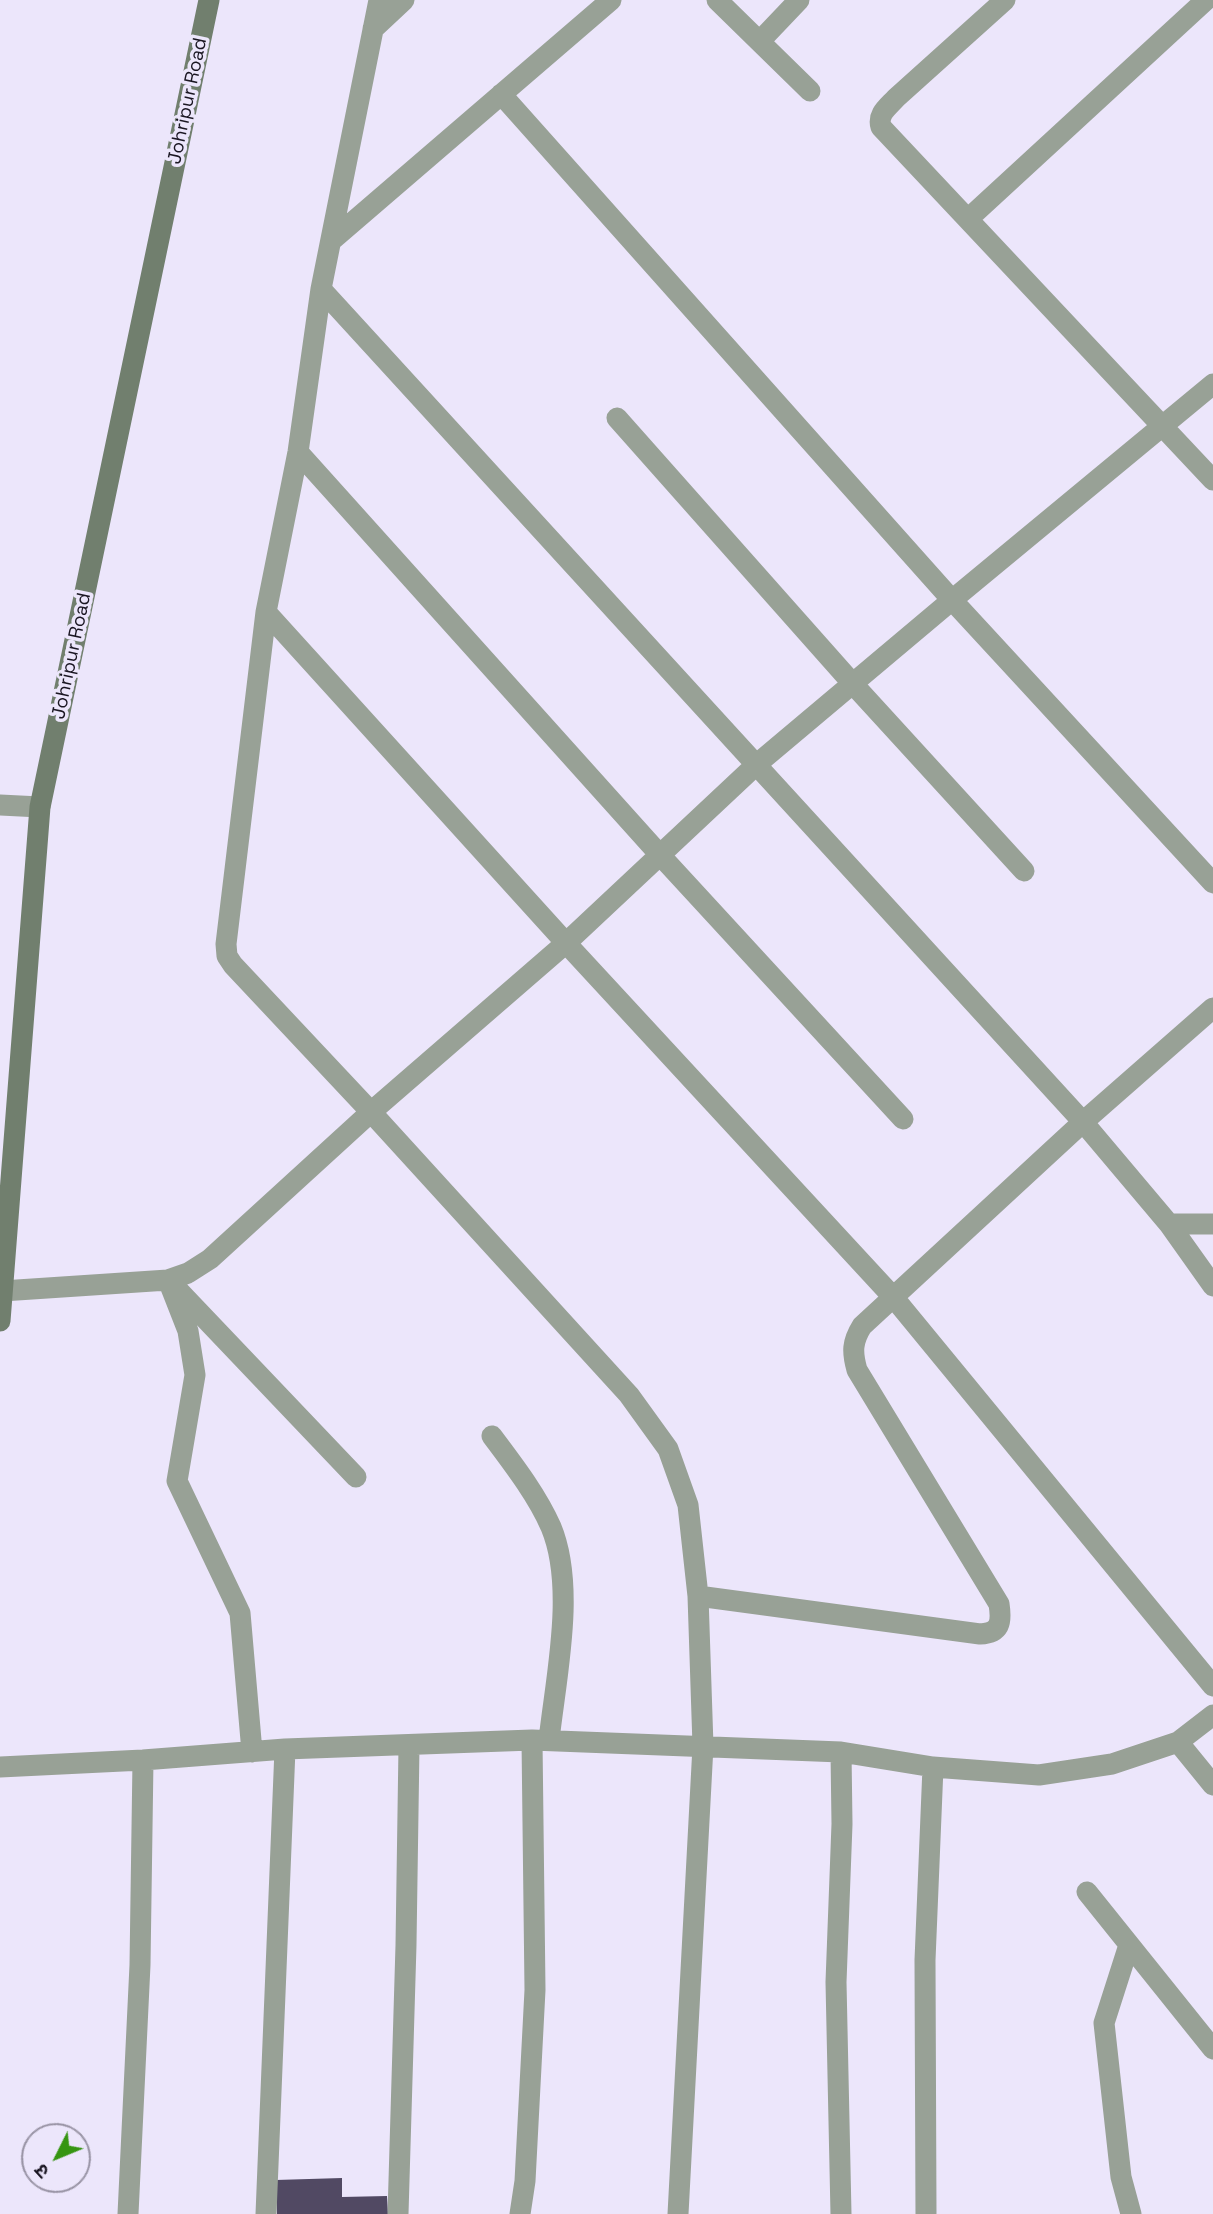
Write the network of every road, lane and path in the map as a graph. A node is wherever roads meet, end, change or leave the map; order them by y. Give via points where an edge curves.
1 (209, 0) edge
2 (379, 0) edge
3 (404, 0) edge
4 (611, 0) edge
5 (717, 0) edge
6 (799, 0) edge
7 (1005, 0) edge
8 (1206, 0) edge
9 (373, 29) junction
10 (760, 41) junction
11 (810, 91) dead end
12 (501, 94) junction
13 (968, 219) junction
14 (332, 240) junction
15 (321, 289) junction
16 (1213, 384) edge
17 (617, 418) dead end
18 (1163, 427) junction
19 (298, 453) junction
20 (1213, 480) edge
21 (952, 600) junction
22 (266, 612) junction
23 (853, 684) junction
24 (757, 764) junction
25 (0, 805) edge
26 (40, 807) junction
27 (660, 855) junction
28 (1024, 871) dead end
29 (1213, 883) edge
30 (566, 943) junction
31 (1213, 1008) edge
32 (371, 1112) junction
33 (903, 1119) dead end
34 (1083, 1122) junction
35 (1169, 1224) junction
36 (1213, 1224) edge
37 (168, 1280) junction
38 (1213, 1286) edge
39 (2, 1291) junction
40 (894, 1298) junction
41 (0, 1321) edge
42 (492, 1436) dead end
43 (356, 1477) dead end
44 (698, 1596) junction
45 (1213, 1686) edge
46 (1213, 1714) edge
47 (541, 1740) junction
48 (1178, 1742) junction
49 (409, 1746) junction
50 (703, 1746) junction
51 (285, 1749) junction
52 (252, 1752) junction
53 (841, 1752) junction
54 (143, 1760) junction
55 (0, 1767) edge
56 (933, 1767) junction
57 (1213, 1785) edge
58 (1087, 1892) dead end
59 (1129, 1945) junction
60 (1213, 2049) edge
61 (128, 2214) edge
62 (266, 2214) edge
63 (398, 2214) edge
64 (520, 2214) edge
65 (678, 2214) edge
66 (841, 2214) edge
67 (926, 2214) edge
68 (1131, 2214) edge

1 - 26 street, Johripur Road
2 - 9 street
3 - 9 street
4 - 12 street
5 - 10 street
6 - 10 street
7 - 13 street via 896,98 879,121
8 - 13 street
9 - 14 street
10 - 11 street
12 - 14 street
12 - 21 street
13 - 18 street
14 - 15 street
15 - 19 street
15 - 24 street
16 - 18 street
17 - 23 street
18 - 20 street
18 - 21 street
19 - 22 street
19 - 27 street
21 - 23 street
21 - 29 street
22 - 30 street
22 - 32 street via 227,956
23 - 24 street
23 - 28 street
24 - 27 street
24 - 34 street
25 - 26 street
26 - 39 street, Johripur Road
27 - 30 street
27 - 33 street
30 - 32 street
30 - 40 street
31 - 34 street
32 - 37 street via 232,1241 188,1273
32 - 44 street via 629,1395 667,1449 688,1505
34 - 35 street
34 - 40 street
35 - 36 street
35 - 38 street
37 - 39 street
37 - 43 street
37 - 52 street via 188,1331 195,1375 177,1481 240,1613
39 - 41 street, Johripur Road
40 - 44 street via 862,1326 852,1354 999,1604 998,1626 979,1634
40 - 45 street
42 - 47 street via 551,1527 562,1571 565,1601
44 - 50 street
46 - 48 street
47 - 49 street
47 - 50 street
47 - 64 street via 535,1990
48 - 56 street via 1112,1763 1039,1775
48 - 57 street
49 - 51 street
49 - 63 street
50 - 53 street
50 - 65 street
51 - 52 street
51 - 62 street
52 - 54 street
53 - 56 street
53 - 66 street via 836,1982
54 - 55 street
54 - 61 street via 140,1965
56 - 67 street via 925,1960
58 - 59 street
59 - 60 street
59 - 68 street via 1104,2024 1121,2177

